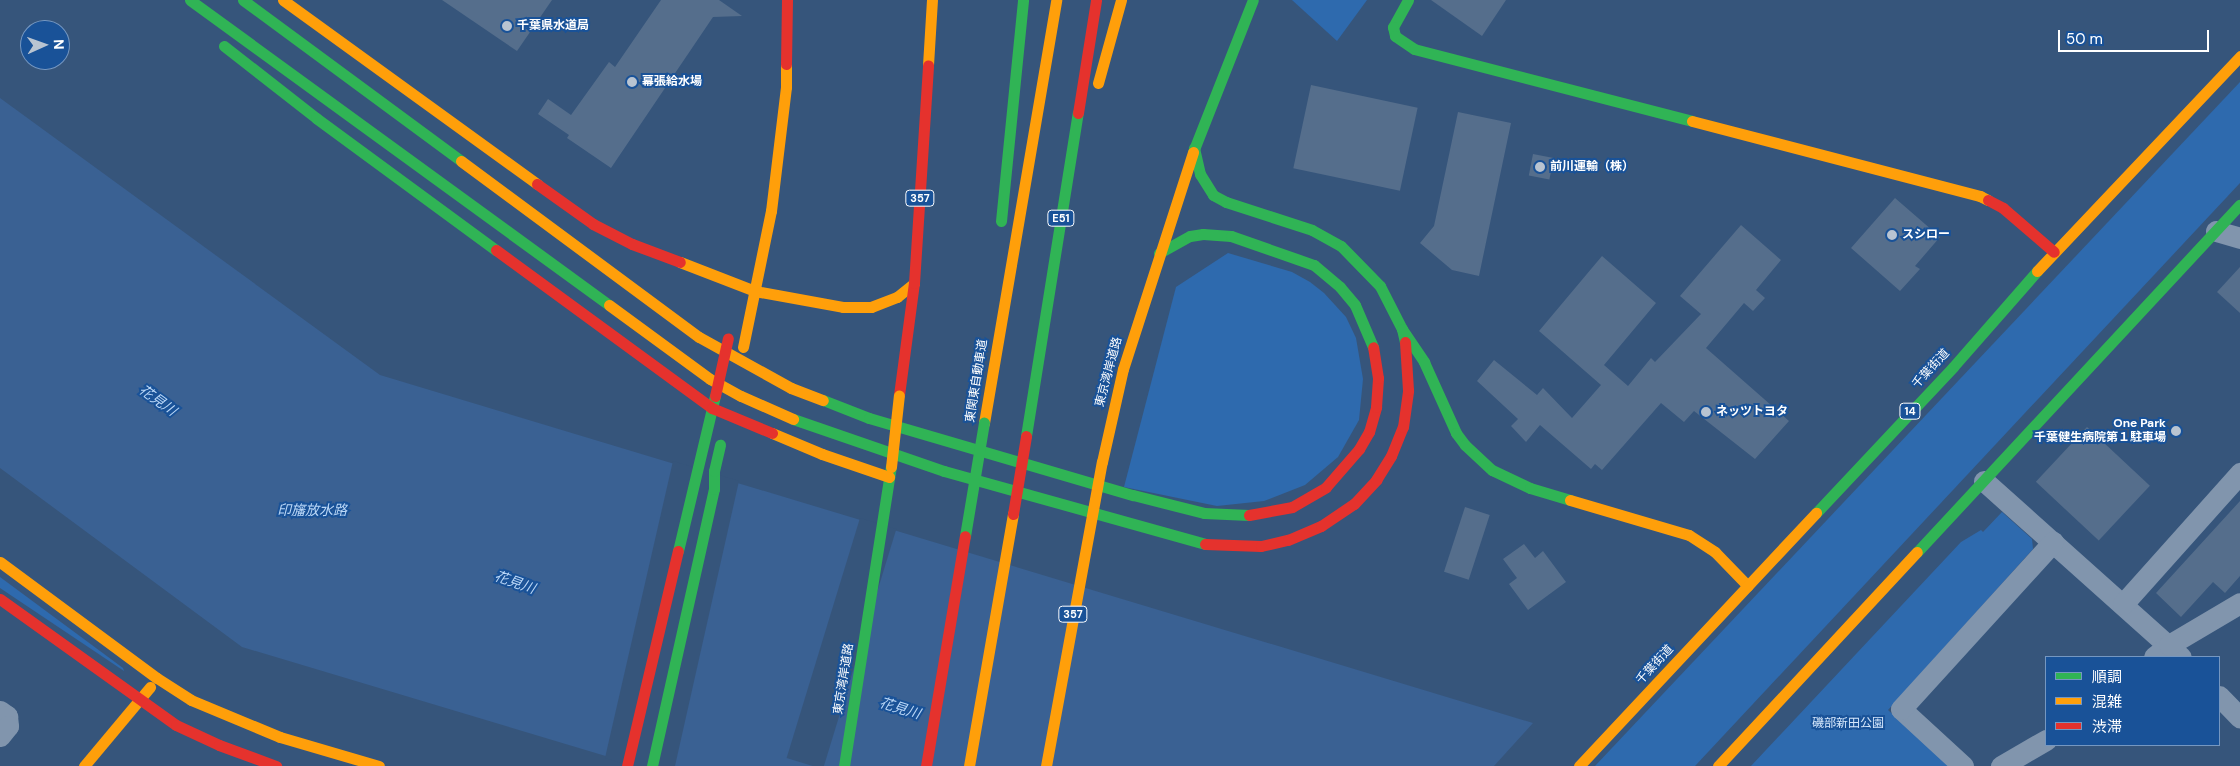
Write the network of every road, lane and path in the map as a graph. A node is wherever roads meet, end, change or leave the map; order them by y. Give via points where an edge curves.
1 (184, 0) edge
2 (190, 0) edge
3 (243, 0) edge
4 (283, 0) edge
5 (787, 0) edge
6 (932, 0) edge
7 (1024, 0) edge
8 (1056, 0) edge
9 (1096, 0) edge
10 (1121, 0) edge
11 (1253, 0) edge
12 (1408, 0) edge
13 (786, 18) junction
14 (206, 27) dead end
15 (216, 40) dead end
16 (2240, 56) edge
17 (1096, 90) dead end
18 (1091, 109) dead end
19 (770, 121) dead end
20 (1194, 148) junction
21 (1070, 156) junction
22 (2240, 205) edge
23 (2216, 231) junction
24 (999, 238) dead end
25 (2240, 238) edge
26 (2054, 252) junction
27 (1159, 253) junction
28 (743, 269) dead end
29 (914, 283) junction
30 (739, 291) junction
31 (755, 291) junction
32 (992, 307) dead end
33 (1402, 329) junction
34 (729, 334) dead end
35 (995, 354) junction
36 (712, 408) junction
37 (724, 426) junction
38 (2240, 473) edge
39 (889, 477) junction
40 (1984, 481) junction
41 (2053, 542) junction
42 (0, 562) edge
43 (1748, 586) junction
44 (0, 599) edge
45 (2240, 603) edge
46 (2123, 604) junction
47 (2168, 653) edge
48 (157, 678) junction
49 (2220, 697) edge
50 (140, 701) junction
51 (0, 710) edge
52 (2240, 718) edge
53 (0, 736) edge
54 (2045, 741) edge
55 (84, 766) edge
56 (276, 766) edge
57 (379, 766) edge
58 (627, 766) edge
59 (652, 766) edge
60 (844, 766) edge
61 (926, 766) edge
62 (969, 766) edge
63 (1046, 766) edge
64 (1579, 766) edge
65 (1718, 766) edge
66 (1963, 766) edge
67 (2001, 766) edge

1 - 14 main road
2 - 33 main road via 718,384 777,413 855,442 944,471 1172,536 1210,545 1261,546 1288,540 1321,526 1354,504 1383,468 1403,427 1408,390 1407,352
3 - 27 main road via 699,337 791,388 869,418 1204,513 1253,515 1271,512 1292,507 1326,488 1359,449 1374,419 1376,407 1378,378 1375,352 1355,305 1314,265 1231,236 1190,236
4 - 30 main road via 593,224
5 - 13 main road
6 - 29 main road, 東京湾岸道路 / 357
7 - 24 main road
8 - 35 main road, 東関東自動車道
9 - 21 main road, E51
10 - 17 main road
11 - 20 main road, 東京湾岸道路 / 357
12 - 26 main road via 1393,27 1395,36 1414,50 1980,196 2003,208
13 - 19 main road
13 - 31 main road via 786,87 771,211
15 - 36 main road via 316,118
16 - 26 main road, 千葉街道 / 14
18 - 21 main road via 1086,127
20 - 27 main road, 東京湾岸道路 / 357
20 - 33 main road via 1200,174 1213,194 1226,202 1312,230 1341,246 1380,286
21 - 62 main road, E51, bridge
22 - 23 main road
23 - 25 street
23 - 40 main road
26 - 43 main road, 千葉街道 / 14
27 - 63 main road, 東京湾岸道路 / 357, bridge via 1123,369 1102,462
28 - 30 main road
29 - 31 main road via 898,297 871,307 843,307
29 - 39 main road, 東京湾岸道路 / 357, bridge
30 - 31 main road
31 - 37 main road
32 - 35 main road
33 - 43 main road via 1424,362 1456,433 1492,470 1530,488 1689,535 1715,552
34 - 36 main road, bridge
35 - 61 main road, 東関東自動車道, bridge
36 - 37 main road
36 - 58 main road
37 - 39 main road
37 - 59 main road via 714,471 714,489
38 - 46 street
39 - 60 main road, 東京湾岸道路 / 357
40 - 41 street
40 - 65 main road
41 - 46 street
41 - 66 street via 1901,709
42 - 48 main road
43 - 64 main road, 千葉街道 / 14
44 - 50 main road
45 - 47 street
46 - 47 street
48 - 50 main road
48 - 57 main road via 192,700 280,737
49 - 52 street
50 - 55 main road
50 - 56 main road via 176,725
51 - 53 street via 7,716 8,726
54 - 67 street

